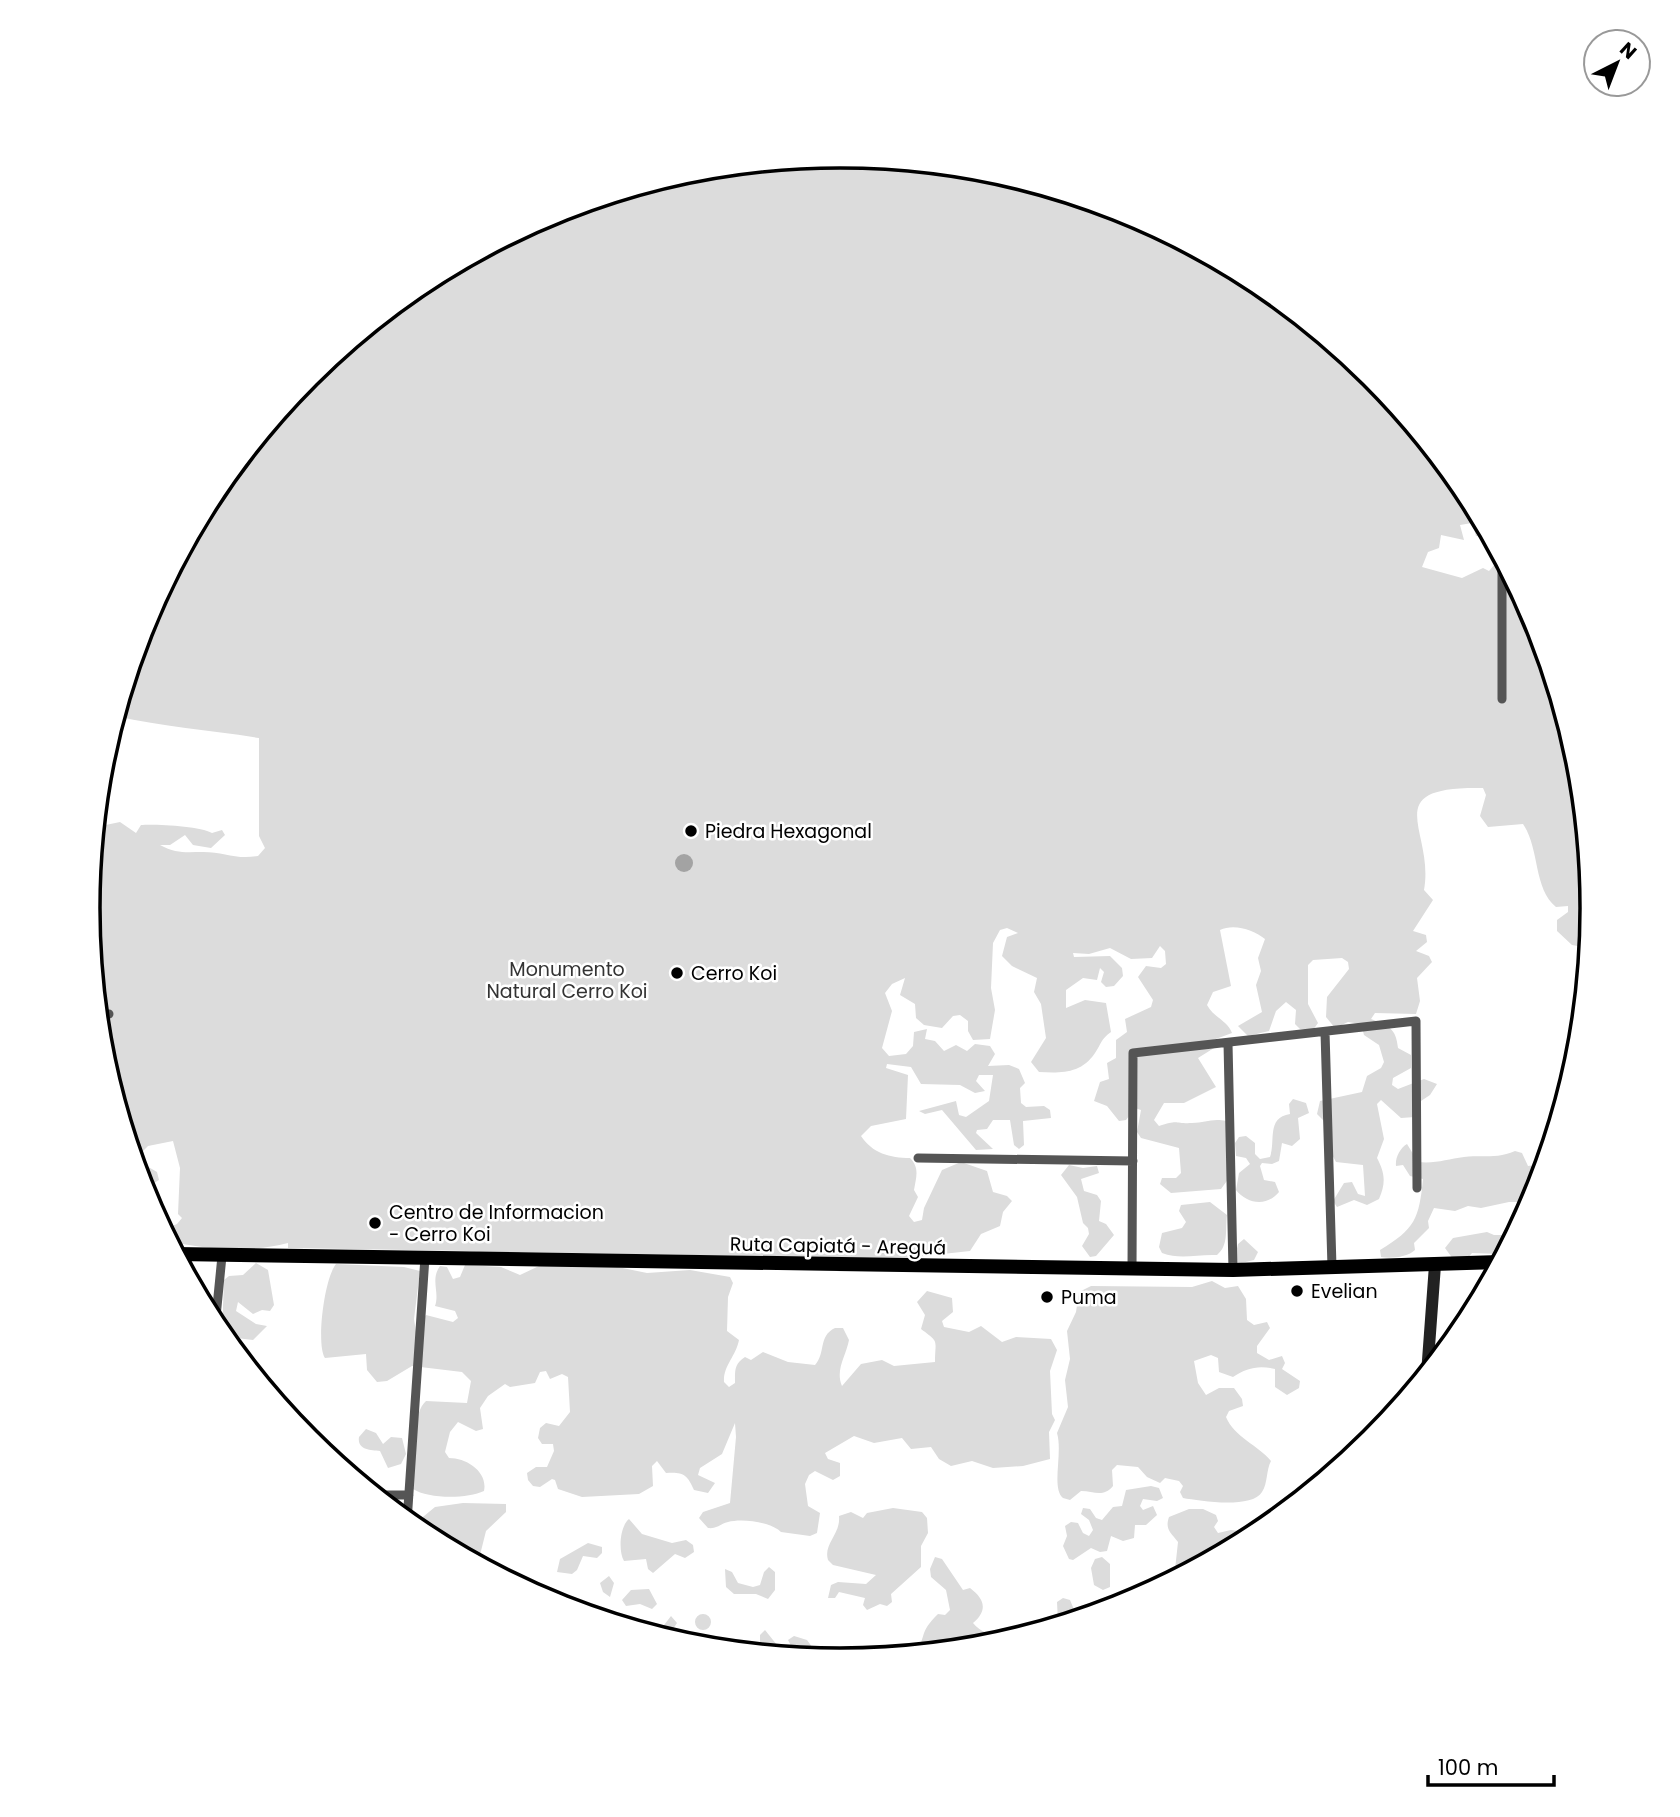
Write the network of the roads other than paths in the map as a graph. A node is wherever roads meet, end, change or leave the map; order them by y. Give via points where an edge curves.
1 (1502, 577) edge
2 (1502, 699) dead end
3 (1325, 1032) junction
4 (1228, 1042) junction
5 (918, 1158) dead end
6 (1133, 1161) junction
7 (1418, 1188) dead end
8 (186, 1254) edge
9 (222, 1255) junction
10 (425, 1256) junction
11 (1490, 1262) edge
12 (1435, 1265) junction
13 (1332, 1267) junction
14 (1132, 1269) junction
15 (1233, 1270) junction
16 (217, 1307) edge
17 (1428, 1357) edge
18 (388, 1495) edge
19 (409, 1495) junction
20 (408, 1509) edge

1 - 2 street
3 - 4 street
3 - 7 street via 1416,1021
3 - 13 street
4 - 6 street via 1133,1054
4 - 15 street
5 - 6 street
6 - 14 street
8 - 9 main road, Ruta Capiatá - Areguá
9 - 10 main road, Ruta Capiatá - Areguá
9 - 16 street
10 - 14 main road, Ruta Capiatá - Areguá
10 - 19 street
11 - 12 main road, Ruta Capiatá - Areguá
12 - 13 main road, Ruta Capiatá - Areguá
12 - 17 street
13 - 15 main road, Ruta Capiatá - Areguá
14 - 15 main road, Ruta Capiatá - Areguá
18 - 19 street
19 - 20 street

